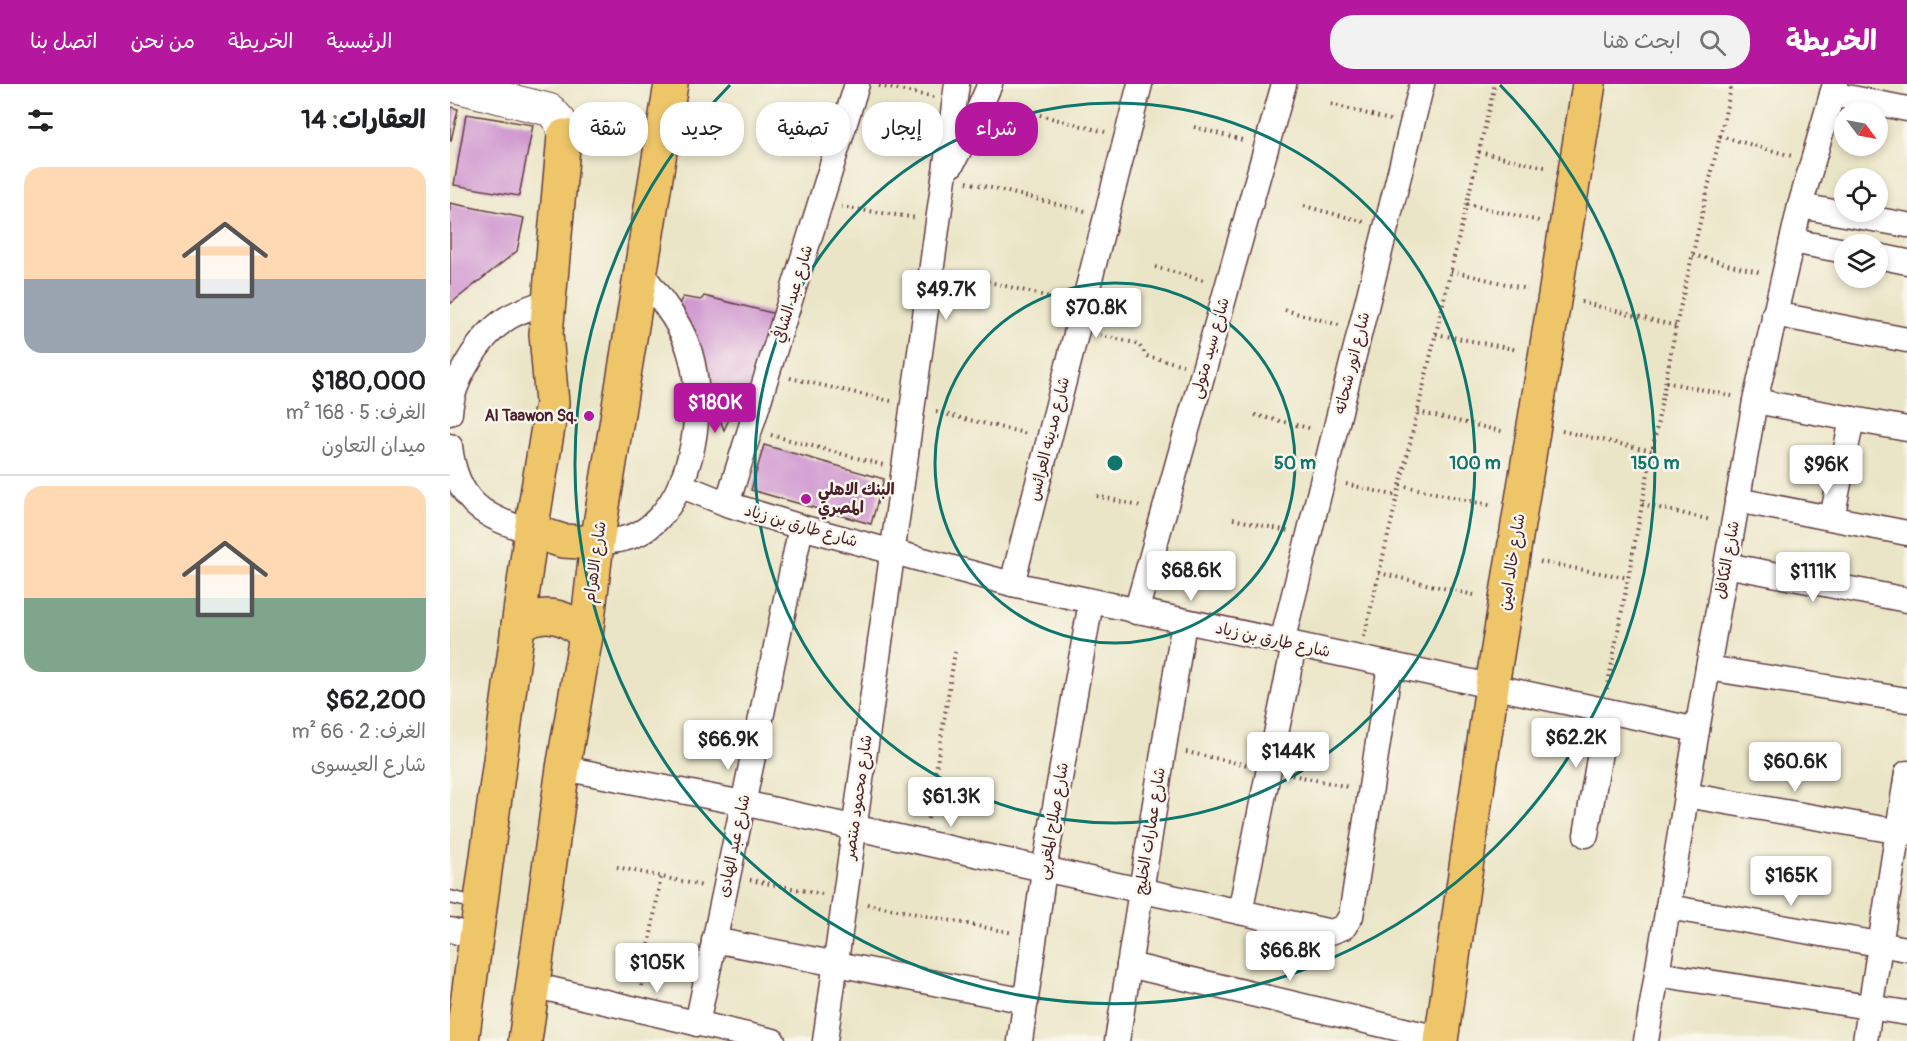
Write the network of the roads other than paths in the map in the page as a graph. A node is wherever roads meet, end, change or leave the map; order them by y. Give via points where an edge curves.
1 (671, 84) edge
2 (857, 84) edge
3 (1140, 84) edge
4 (1284, 84) edge
5 (1422, 84) edge
6 (1589, 84) edge
7 (450, 85) edge
8 (1834, 89) edge
9 (987, 92) edge
10 (956, 93) edge
11 (1907, 109) edge
12 (564, 136) joint
13 (945, 176) junction
14 (1800, 206) junction
15 (1907, 225) edge
16 (1792, 241) junction
17 (1834, 249) edge
18 (1888, 258) edge
19 (1907, 262) edge
20 (640, 271) junction
21 (549, 301) junction
22 (1774, 314) junction
23 (1907, 340) edge
24 (1755, 400) junction
25 (450, 405) edge
26 (1852, 419) junction
27 (1907, 429) edge
28 (450, 446) edge
29 (680, 486) junction
30 (1737, 500) junction
31 (728, 504) junction
32 (1832, 518) junction
33 (801, 527) junction
34 (531, 531) junction
35 (1907, 533) edge
36 (597, 543) junction
37 (892, 553) junction
38 (1726, 565) junction
39 (1012, 584) junction
40 (1907, 600) edge
41 (1091, 602) junction
42 (1136, 612) junction
43 (1184, 622) junction
44 (518, 626) junction
45 (586, 636) junction
46 (1288, 644) junction
47 (1390, 665) junction
48 (1708, 668) junction
49 (1492, 686) junction
50 (1907, 700) edge
51 (1605, 710) junction
52 (1697, 729) junction
53 (563, 768) junction
54 (1907, 773) edge
55 (1686, 795) junction
56 (743, 803) junction
57 (854, 828) junction
58 (1902, 833) edge
59 (1586, 835) dead end
60 (1044, 870) junction
61 (1141, 891) junction
62 (450, 897) edge
63 (482, 904) junction
64 (1668, 907) junction
65 (1240, 912) junction
66 (463, 934) edge
67 (714, 940) junction
68 (1880, 945) junction
69 (1907, 949) edge
70 (835, 964) junction
71 (1129, 965) junction
72 (1657, 974) junction
73 (532, 985) junction
74 (1026, 1001) junction
75 (1870, 1007) junction
76 (1907, 1013) edge
77 (697, 1024) junction
78 (1442, 1040) edge
79 (462, 1041) edge
80 (525, 1041) edge
81 (773, 1041) edge
82 (825, 1041) edge
83 (1020, 1041) edge
84 (1117, 1041) edge
85 (1646, 1041) edge
86 (1865, 1041) edge

1 - 20 main road, شارع الاهرام
2 - 31 street, شارع عبد الشافي
3 - 39 street, شارع مدينه العرائس
4 - 42 street, شارع سيد متولى
5 - 46 street, شارع انور شحاته via 1309,536
6 - 49 main road, شارع خالد امين
7 - 12 street via 550,110 560,121
8 - 11 street
8 - 14 street, شارع التكافل
9 - 13 street
10 - 13 street, شارع محمود منتصر
12 - 21 main road
13 - 37 street, شارع محمود منتصر
14 - 15 street
14 - 16 street, شارع التكافل
16 - 17 street
16 - 22 street, شارع التكافل
18 - 19 street
20 - 29 street via 676,320 690,352 697,386 696,421
20 - 36 main road, شارع الاهرام
21 - 25 street via 507,318 493,329 460,375
21 - 34 main road via 546,334 552,403
22 - 23 street
22 - 24 street, شارع التكافل
24 - 26 street
24 - 30 street, شارع التكافل
26 - 27 street
26 - 32 street
28 - 34 street via 457,476 478,508 494,519
29 - 31 street, شارع طارق بن زياد
29 - 36 street via 667,509 648,528 624,540
30 - 32 street
30 - 38 street, شارع التكافل
31 - 33 street, شارع طارق بن زياد
32 - 35 street
33 - 37 street, شارع طارق بن زياد
33 - 56 street, شارع عبد الهادى
34 - 36 main road via 563,541
34 - 44 main road
36 - 45 main road, شارع الاهرام
37 - 39 street, شارع طارق بن زياد
37 - 57 street, شارع محمود منتصر
38 - 40 street
38 - 48 street, شارع التكافل
39 - 41 street, شارع طارق بن زياد
41 - 42 street, شارع طارق بن زياد
41 - 60 street, شارع صلاح المغربى
42 - 43 street, شارع طارق بن زياد
43 - 46 street, شارع طارق بن زياد
43 - 61 street, شارع عمارات الخليج
44 - 45 main road via 549,615 570,621
44 - 63 main road
45 - 53 main road, شارع الاهرام
46 - 47 street, شارع طارق بن زياد
46 - 65 street, شارع انور شحاته
47 - 49 street, شارع طارق بن زياد
47 - 65 street via 1348,922 1338,930 1326,931
48 - 50 street
48 - 52 street, شارع التكافل
49 - 51 street, شارع طارق بن زياد
49 - 78 main road, شارع خالد امين
51 - 52 street, شارع طارق بن زياد
51 - 59 street
52 - 55 street, شارع التكافل
53 - 56 street
53 - 73 main road, شارع الاهرام
54 - 58 street
55 - 58 street
55 - 64 street, شارع التكافل
56 - 57 street
56 - 67 street, شارع عبد الهادى
57 - 60 street
57 - 70 street, شارع محمود منتصر
58 - 68 street
60 - 61 street
60 - 74 street, شارع صلاح المغربى
61 - 65 street
61 - 71 street, شارع عمارات الخليج
62 - 63 lane
63 - 66 main road
64 - 68 street
64 - 72 street, شارع التكافل
66 - 79 main road
67 - 70 street
67 - 77 street, شارع عبد الهادى
68 - 69 street
68 - 75 street
70 - 74 street
70 - 82 street, شارع محمود منتصر
71 - 78 street
71 - 84 street, شارع عمارات الخليج
72 - 75 street
72 - 85 street, شارع التكافل
73 - 77 street
73 - 80 main road, شارع الاهرام
74 - 83 street, شارع صلاح المغربى
75 - 76 street
75 - 86 street
77 - 81 street

